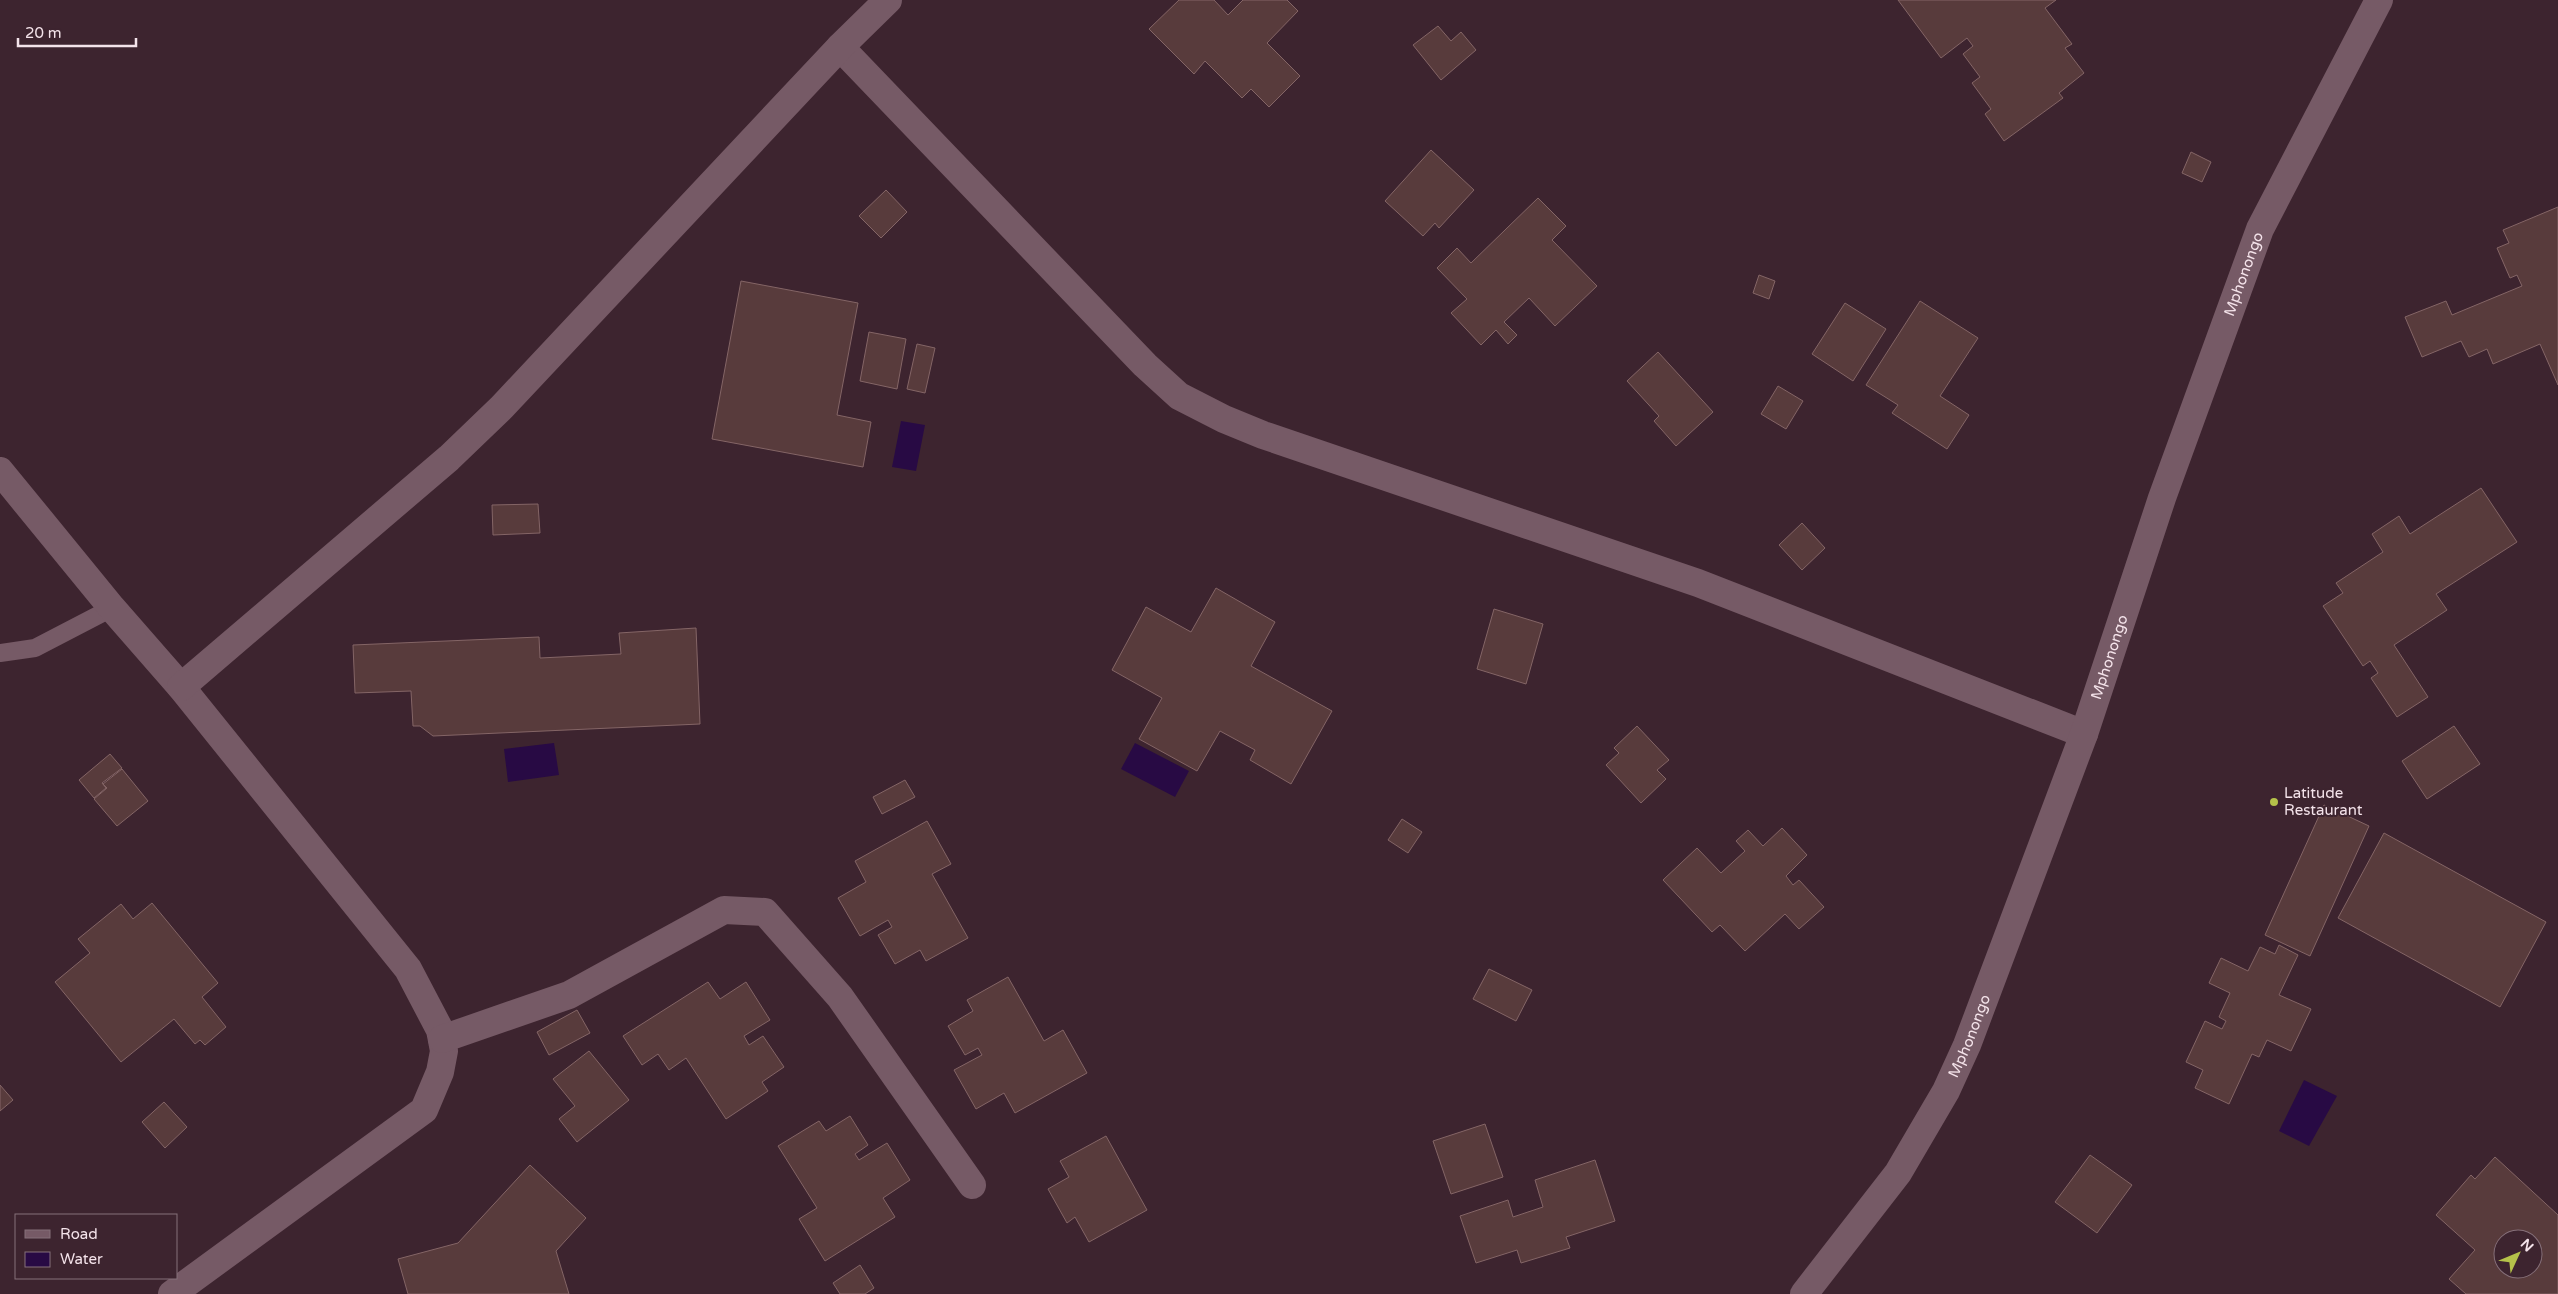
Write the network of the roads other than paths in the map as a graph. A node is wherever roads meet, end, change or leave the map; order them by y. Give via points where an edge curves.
1 (888, 0) edge
2 (2379, 0) edge
3 (840, 47) junction
4 (0, 470) edge
5 (112, 608) junction
6 (0, 653) edge
7 (181, 688) junction
8 (2084, 734) junction
9 (442, 1040) junction
10 (972, 1185) dead end
11 (172, 1294) edge
12 (1804, 1294) edge

1 - 3 street
2 - 8 street, Mphonongo via 2260,229 2162,498
3 - 7 street via 502,407 449,458
3 - 8 street via 1145,365 1179,396 1263,435 1698,583
4 - 5 street
5 - 6 lane via 35,648
5 - 7 street
7 - 9 street via 408,969 428,1004
8 - 12 street, Mphonongo via 1967,1045 1946,1092 1898,1173
9 - 10 street via 569,995 724,910 765,912 840,997
9 - 11 street via 444,1051 440,1072 424,1110

